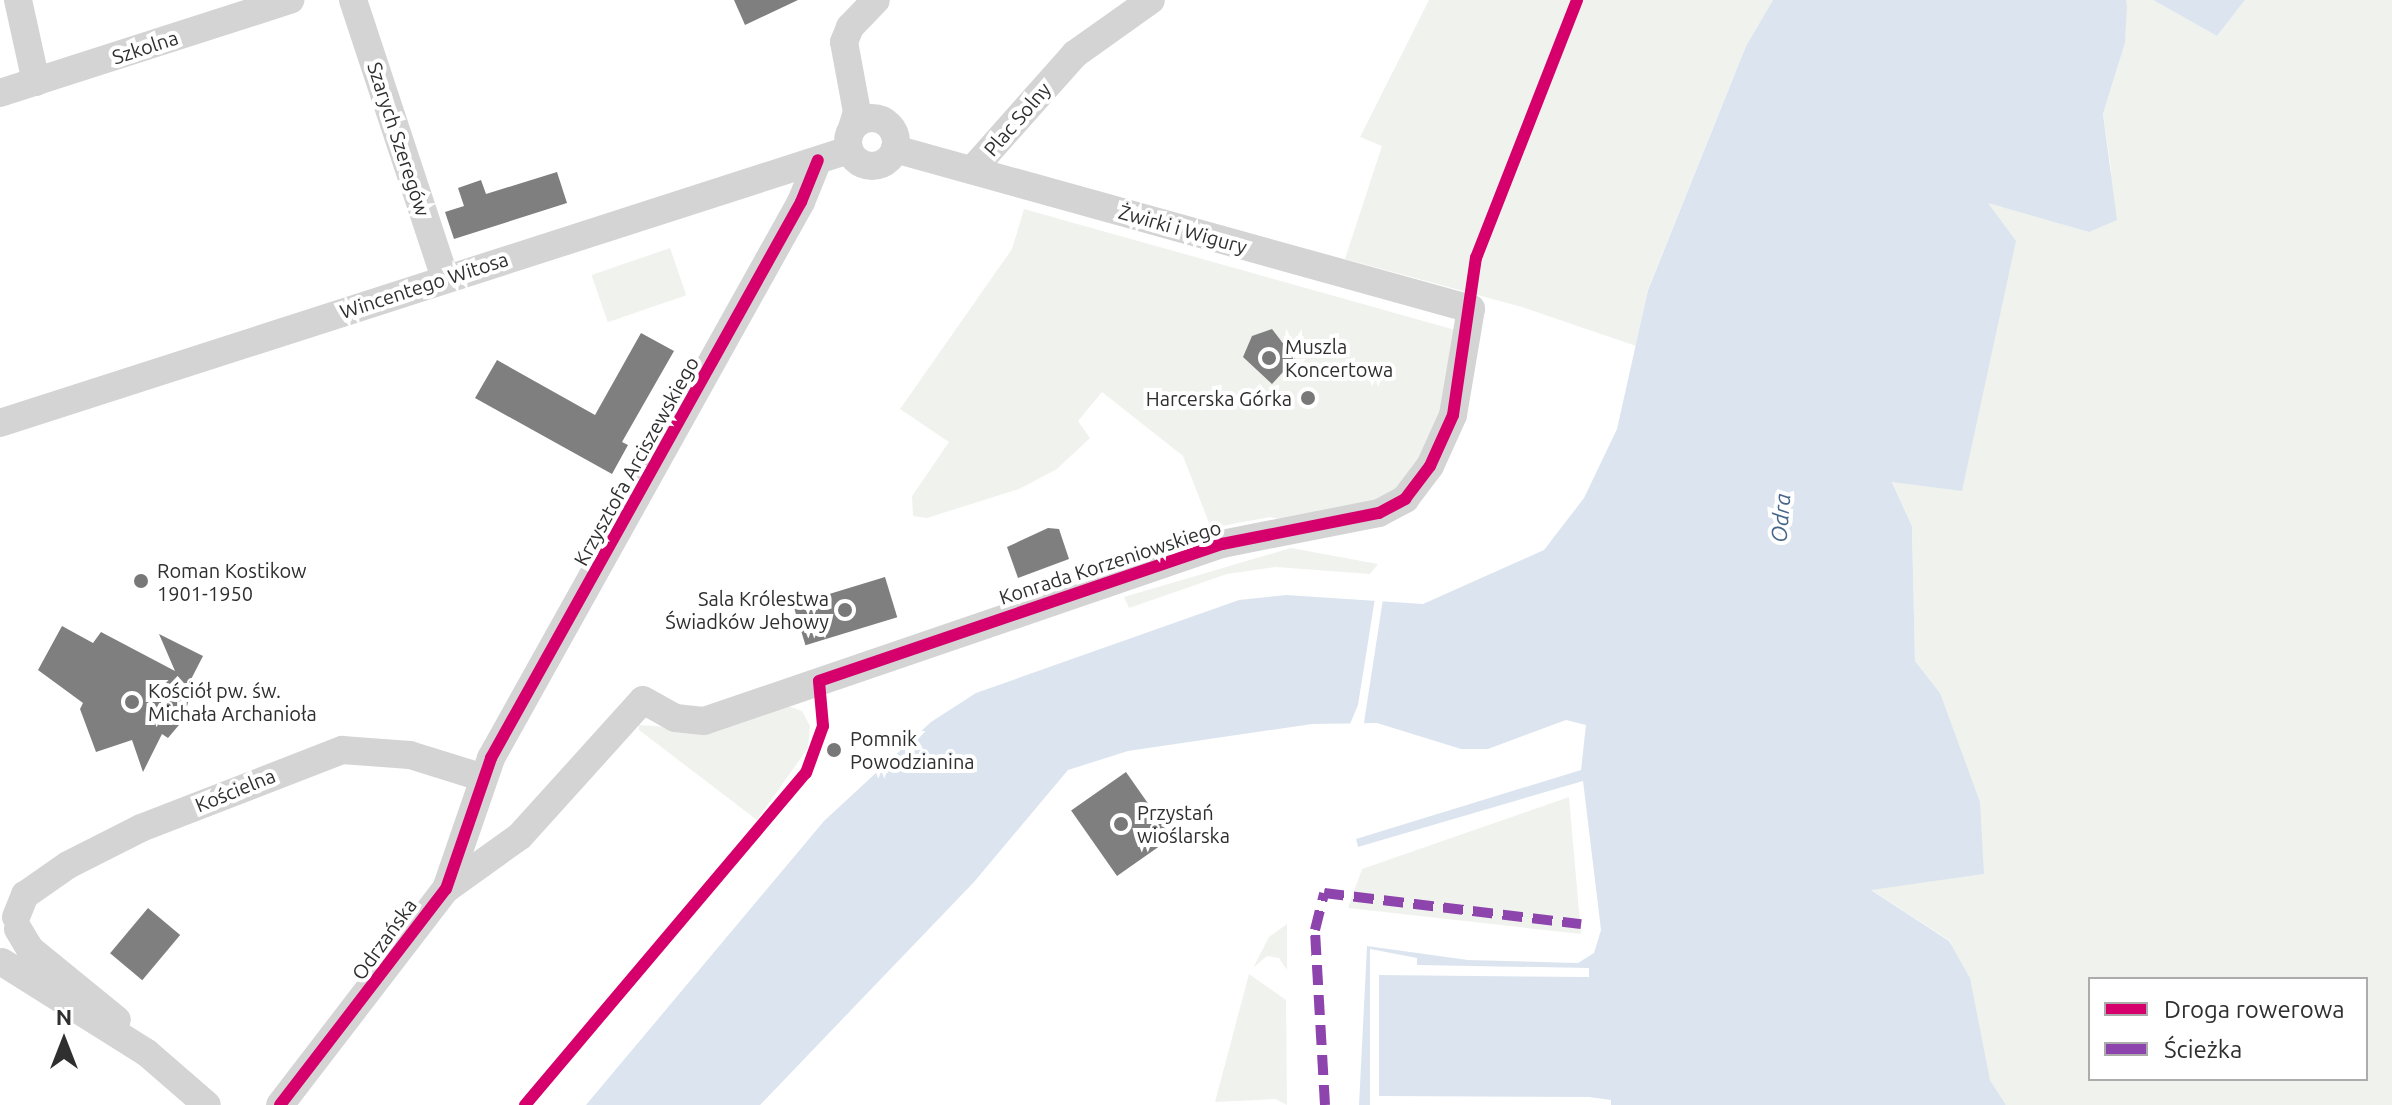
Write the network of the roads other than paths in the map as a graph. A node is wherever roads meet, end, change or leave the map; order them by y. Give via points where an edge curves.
1 (18, 0) edge
2 (290, 0) edge
3 (353, 0) edge
4 (1151, 0) edge
5 (872, 5) edge
6 (36, 82) junction
7 (0, 93) edge
8 (886, 122) junction
9 (850, 139) junction
10 (895, 149) junction
11 (818, 160) junction
12 (972, 170) junction
13 (445, 278) junction
14 (1471, 309) joint
15 (0, 423) edge
16 (819, 681) joint
17 (484, 778) junction
18 (446, 889) junction
19 (12, 914) edge
20 (1, 962) edge
21 (147, 1053) junction
22 (207, 1105) edge
23 (280, 1105) edge

1 - 6 street
2 - 6 street, Szkolna
3 - 13 street, Szarych Szeregów
4 - 12 street, Plac Solny via 1062,67
5 - 8 street via 863,55
5 - 9 street via 850,27 844,42 857,112
6 - 7 street, Szkolna
8 - 9 street via 864,119
8 - 10 street
9 - 10 street via 858,162 872,166
9 - 11 street, Wincentego Witosa
10 - 12 street, Żwirki i Wigury
11 - 13 street, Wincentego Witosa
11 - 17 street, Krzysztofa Arciszewskiego via 801,202
12 - 14 street, Żwirki i Wigury
13 - 15 street, Wincentego Witosa
14 - 16 street, Konrada Korzeniowskiego via 1453,415 1430,466 1405,499 1379,513 1222,544
16 - 18 street, Odrzańska via 704,721 667,715 643,700 520,836
17 - 18 street, Odrzańska
17 - 19 street, Kościelna via 410,755 342,750 141,828 68,865 25,895
18 - 23 street, Odrzańska
19 - 20 street, Kościelna
19 - 21 street via 30,949 83,987
20 - 21 street
21 - 22 street

